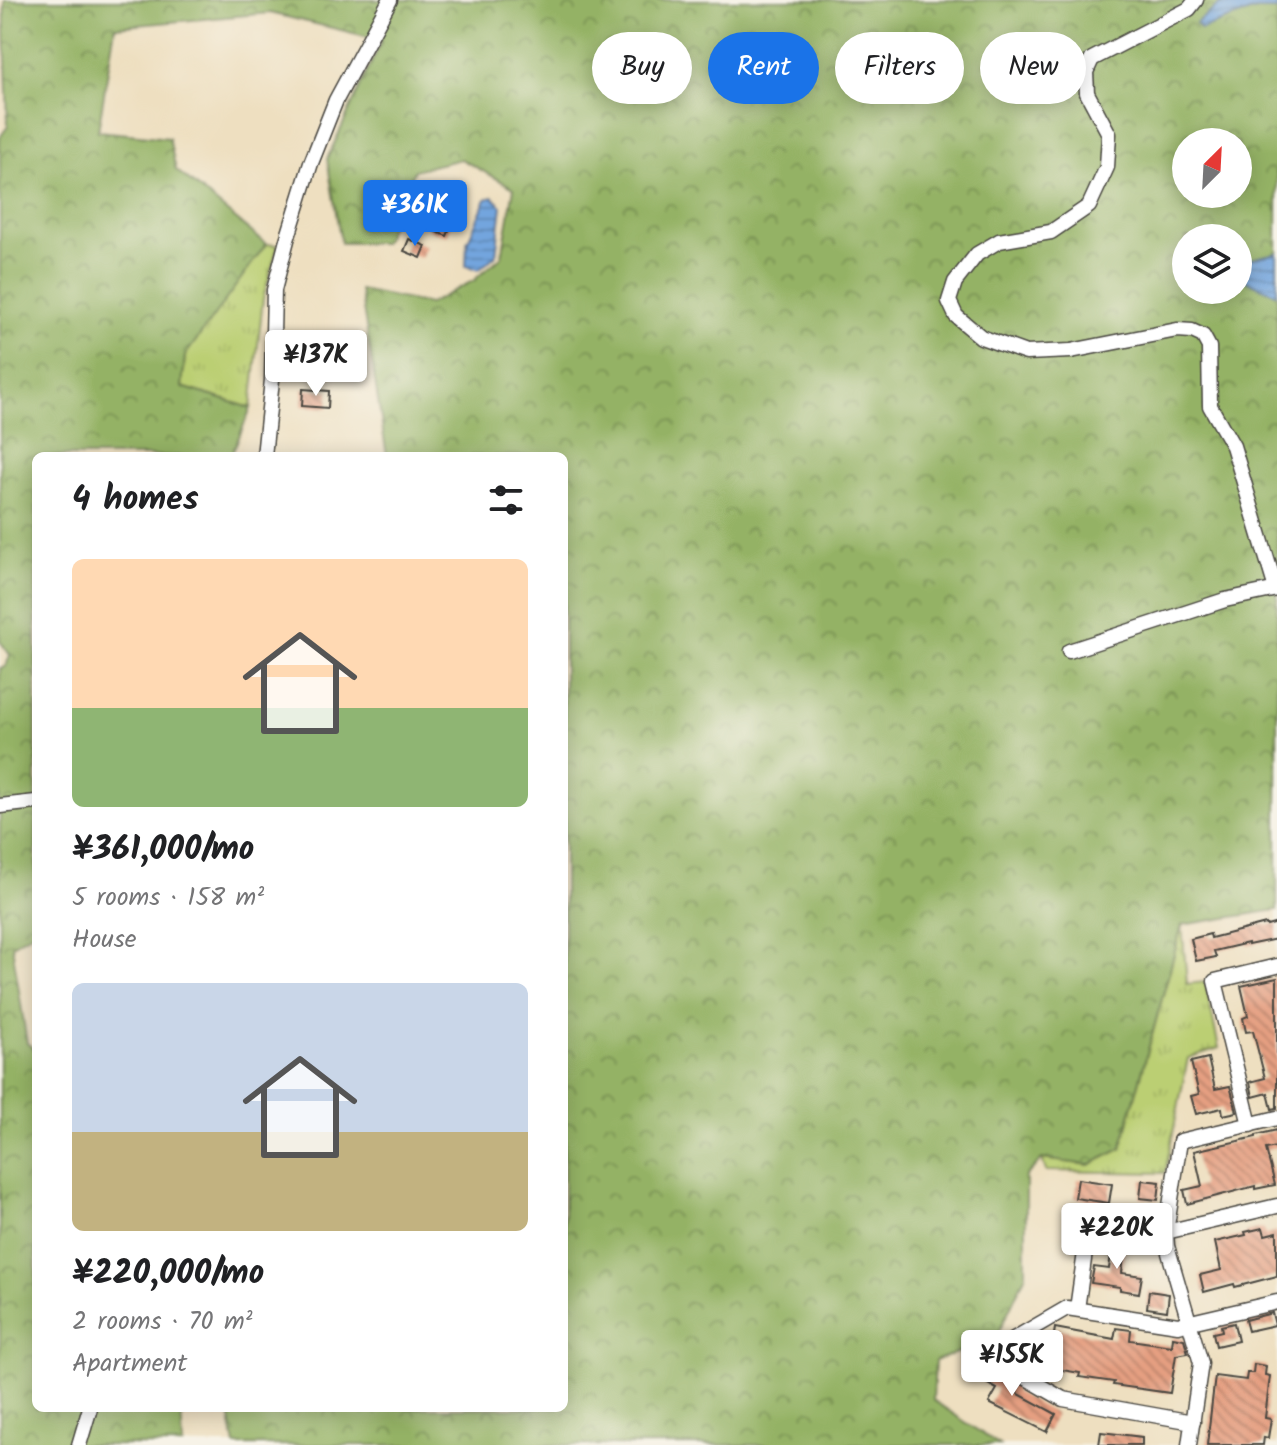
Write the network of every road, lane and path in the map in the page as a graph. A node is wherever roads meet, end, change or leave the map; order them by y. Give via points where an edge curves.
1 (390, 0) edge
2 (1196, 0) edge
3 (264, 452) edge
4 (1276, 589) edge
5 (1069, 651) dead end
6 (32, 802) edge
7 (0, 806) edge
8 (1277, 966) edge
9 (1277, 1118) edge
10 (1250, 1125) junction
11 (1277, 1206) edge
12 (1166, 1232) junction
13 (1277, 1302) edge
14 (1077, 1309) junction
15 (1189, 1322) junction
16 (89, 1412) edge
17 (1193, 1422) junction
18 (79, 1445) edge
19 (1189, 1445) edge

1 - 3 street via 336,100 287,240 274,290
2 - 4 street via 1189,9 1092,59 1086,72 1087,93 1109,134 1107,167 1089,206 1051,232 999,241 977,254 955,282 949,301 956,316 981,337 1026,353 1071,351 1177,330 1203,336 1209,347 1210,406 1233,446
4 - 5 street via 1225,600
6 - 7 street
8 - 10 street via 1215,981
9 - 10 street
10 - 12 street via 1180,1141
11 - 12 street
12 - 14 street via 1089,1224
12 - 15 street
13 - 15 street
14 - 15 street via 1178,1325
14 - 17 street via 1067,1308 1000,1347 1000,1363 1063,1399
15 - 17 street via 1201,1363
16 - 18 street
17 - 19 street

